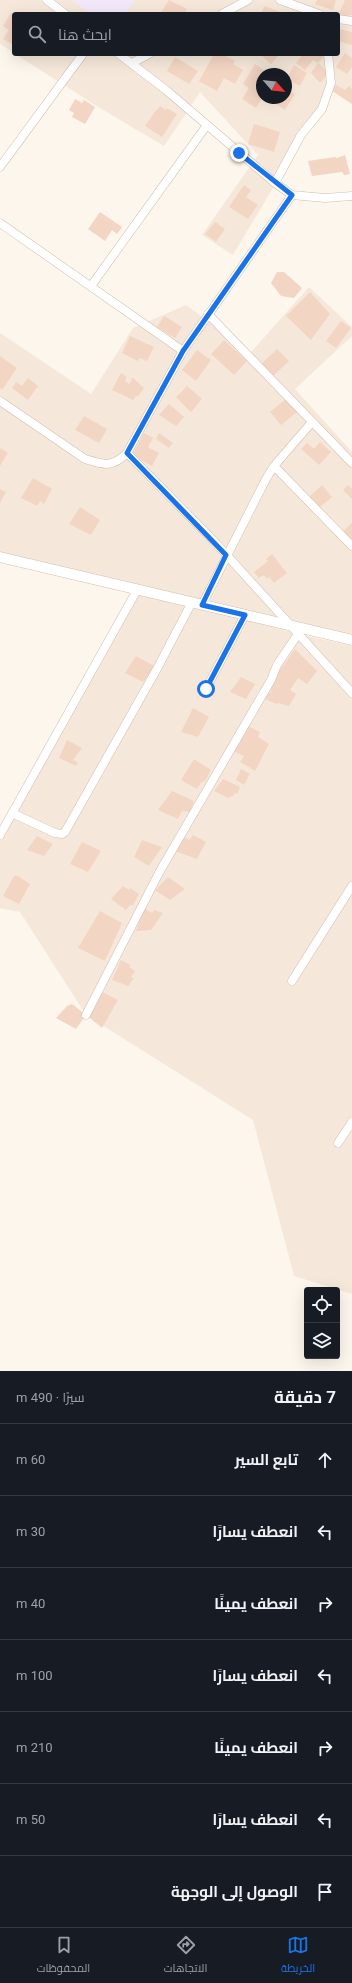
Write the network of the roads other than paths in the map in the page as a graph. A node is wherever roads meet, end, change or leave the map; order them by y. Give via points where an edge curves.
1 (47, 0) edge
2 (248, 0) edge
3 (280, 0) edge
4 (62, 12) edge
5 (226, 12) edge
6 (314, 12) edge
7 (340, 19) edge
8 (352, 21) edge
9 (83, 56) edge
10 (122, 56) edge
11 (145, 56) edge
12 (328, 56) edge
13 (132, 63) junction
14 (206, 125) junction
15 (0, 167) edge
16 (275, 183) junction
17 (292, 195) junction
18 (352, 196) edge
19 (0, 223) edge
20 (91, 286) junction
21 (208, 314) junction
22 (183, 351) junction
23 (0, 401) edge
24 (312, 422) junction
25 (127, 453) junction
26 (352, 463) edge
27 (274, 466) junction
28 (352, 546) edge
29 (226, 555) junction
30 (0, 557) edge
31 (137, 590) junction
32 (197, 603) junction
33 (245, 615) junction
34 (291, 625) junction
35 (298, 634) junction
36 (352, 640) edge
37 (206, 689) dead end
38 (352, 693) edge
39 (12, 813) junction
40 (0, 836) edge
41 (352, 886) edge
42 (292, 982) dead end
43 (86, 1015) dead end
44 (352, 1122) edge
45 (338, 1144) dead end

1 - 4 street
2 - 5 street
3 - 6 street
7 - 8 street
9 - 15 street
10 - 13 street
11 - 13 street
12 - 16 street via 331,83 322,109 300,135
13 - 14 street
14 - 16 street
14 - 20 street
16 - 17 street
17 - 18 street via 325,198
17 - 21 street
19 - 20 street
20 - 22 street
21 - 22 street
21 - 24 street
22 - 25 street
23 - 25 street via 85,458 109,464 118,462
24 - 26 street
24 - 27 street
25 - 29 street
27 - 28 street
27 - 29 street
29 - 32 street
29 - 34 street
30 - 31 street
31 - 32 street
31 - 39 street
32 - 33 street
32 - 39 street via 65,832 55,833
33 - 34 street
33 - 37 street
34 - 35 street
34 - 36 street
35 - 38 street
35 - 43 street via 277,665 271,680 160,871
39 - 40 street
41 - 42 street
44 - 45 street

